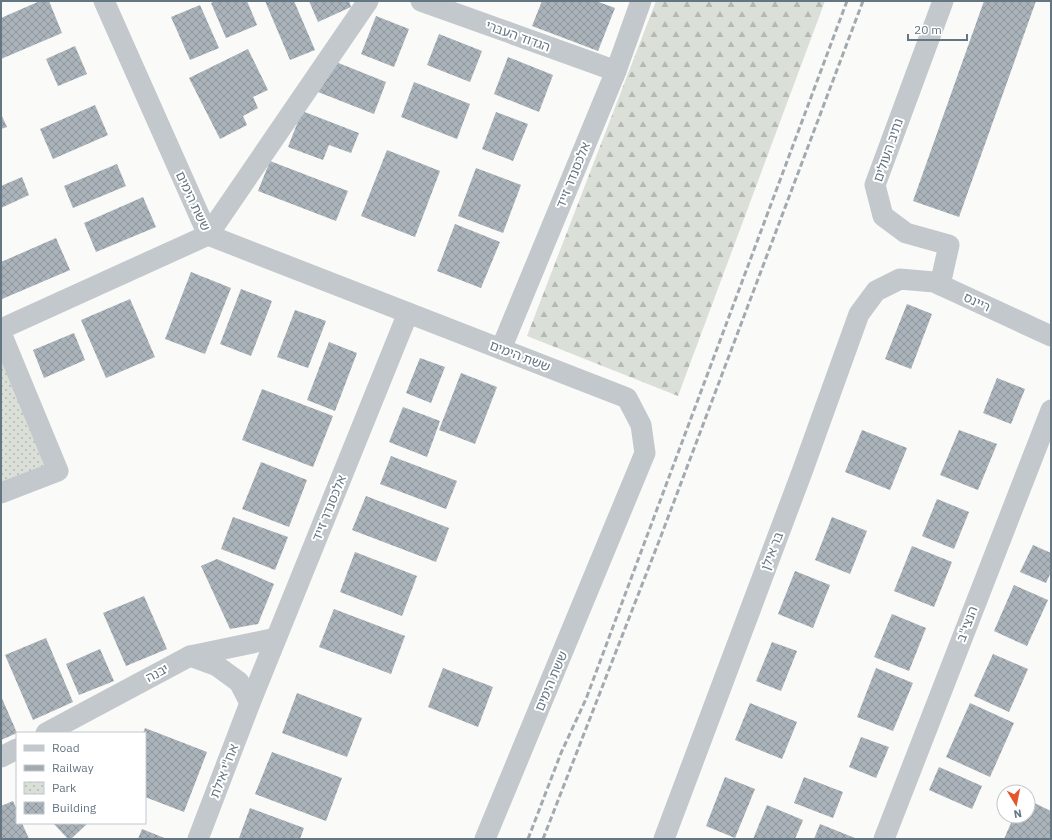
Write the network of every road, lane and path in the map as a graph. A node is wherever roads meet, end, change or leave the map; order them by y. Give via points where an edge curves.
1 (104, 1) edge
2 (368, 1) edge
3 (421, 1) edge
4 (641, 1) edge
5 (943, 1) edge
6 (616, 71) junction
7 (208, 235) junction
8 (900, 279) joint
9 (940, 285) junction
10 (408, 313) junction
11 (1, 329) edge
12 (1, 333) edge
13 (1051, 336) edge
14 (501, 349) junction
15 (1051, 410) edge
16 (1, 493) edge
17 (276, 638) junction
18 (190, 656) junction
19 (250, 703) junction
20 (48, 732) edge
21 (16, 750) edge
22 (1, 757) edge
23 (198, 839) edge
24 (485, 839) edge
25 (664, 839) edge
26 (884, 839) edge

1 - 7 street, ששת הימים
2 - 7 street
3 - 6 street, הגדוד העברי
4 - 6 street, אלכסנדר זייד
5 - 9 street, נתיב העולים via 875,184 883,216 906,232 949,245
6 - 14 street, אלכסנדר זייד
7 - 10 street, ששת הימים
7 - 11 street
8 - 9 street, ריינס via 934,282
8 - 25 street, בר אילן via 876,291 859,314
9 - 13 street, ריינס
10 - 14 street, ששת הימים
10 - 17 street, אלכסנדר זייד
12 - 16 street via 58,471
14 - 24 street, ששת הימים via 627,398 641,425 645,453
15 - 26 street, הנצי"ב
17 - 18 street, יבנה
17 - 19 street, אלכסנדר זייד
18 - 19 street via 217,666 239,682
18 - 20 street, יבנה
19 - 23 street, אח"י אילת
21 - 22 street

